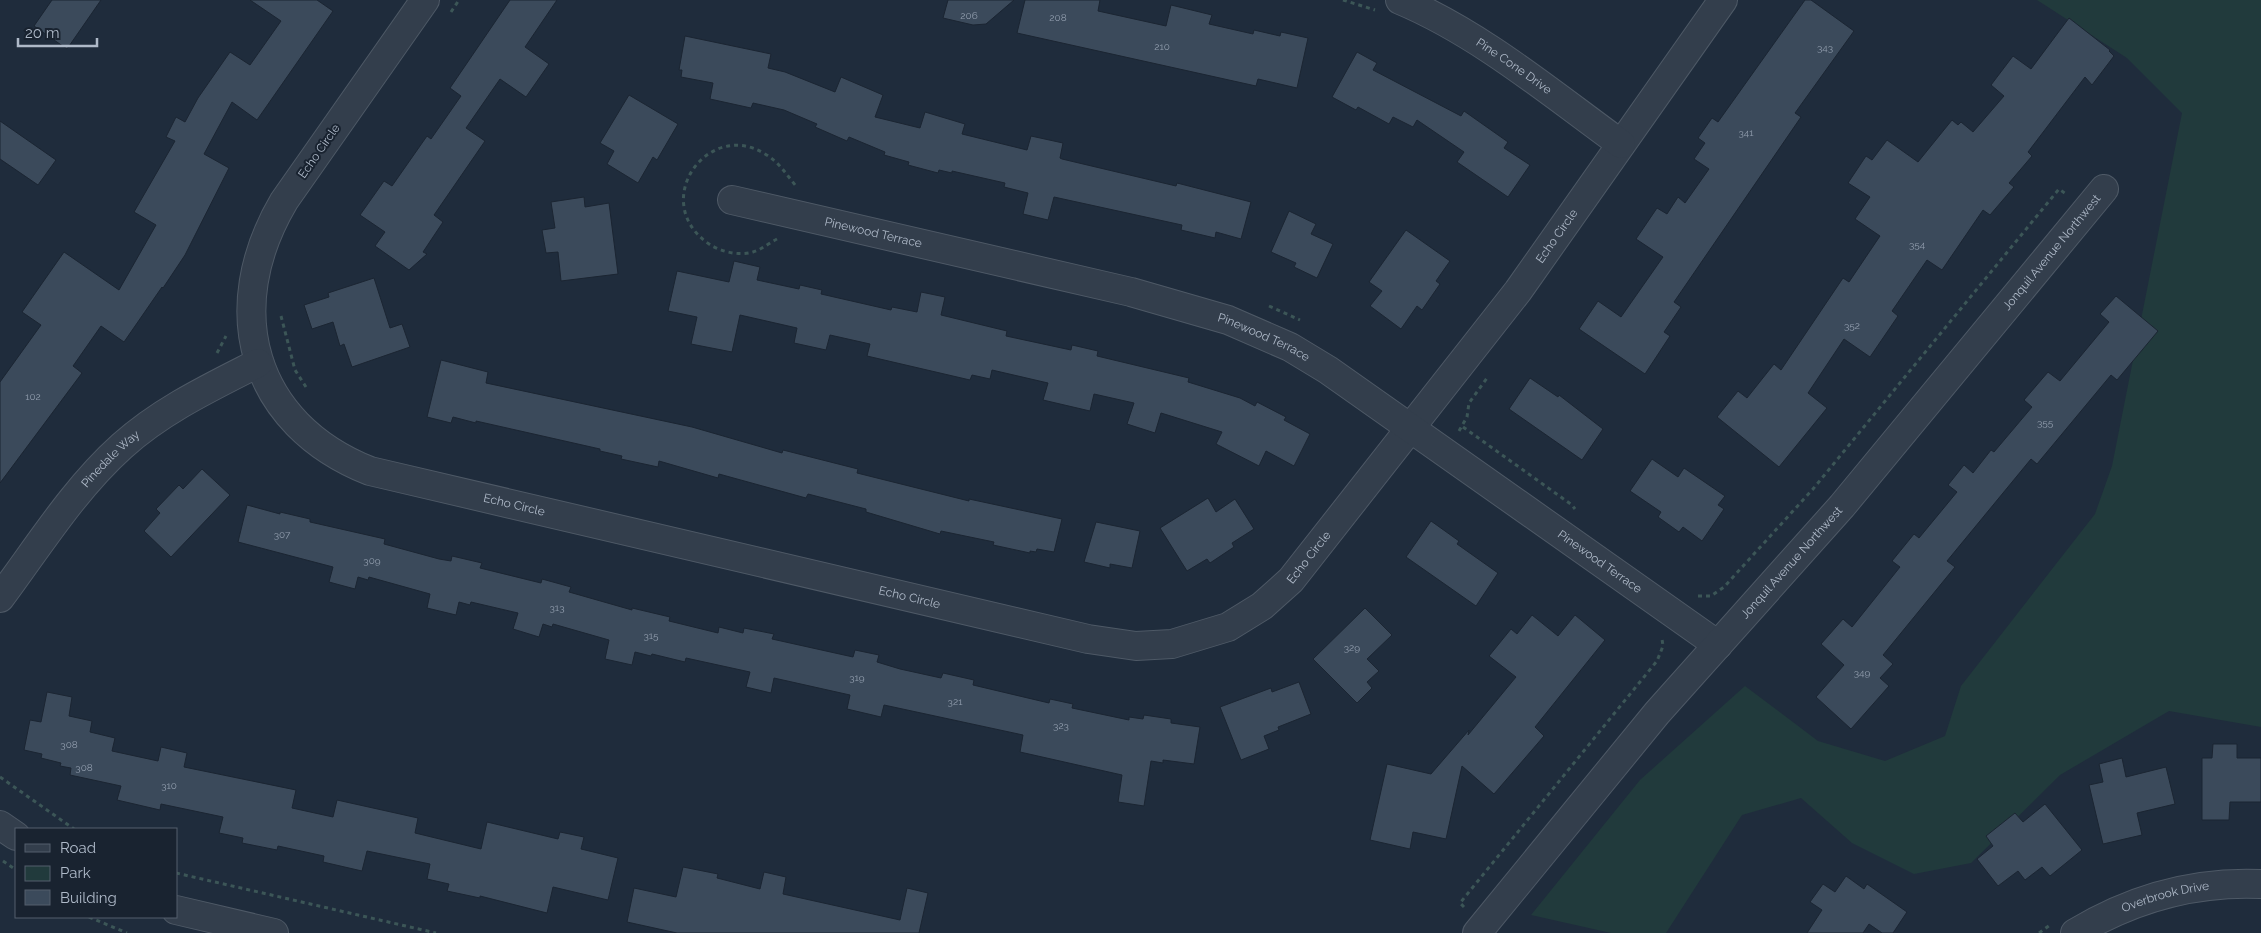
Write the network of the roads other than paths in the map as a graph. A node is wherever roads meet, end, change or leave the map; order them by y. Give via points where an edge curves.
1 (425, 0) edge
2 (1400, 0) edge
3 (1723, 0) edge
4 (1621, 144) junction
5 (2104, 189) dead end
6 (732, 200) dead end
7 (258, 363) junction
8 (1411, 428) junction
9 (0, 598) edge
10 (1718, 645) junction
11 (0, 825) edge
12 (15, 835) edge
13 (2261, 884) edge
14 (178, 911) edge
15 (218, 927) edge
16 (1481, 928) edge
17 (274, 933) edge
18 (2076, 933) edge

1 - 7 street, Echo Circle via 268,227 258,257 250,320
2 - 4 street, Pine Cone Drive via 1449,25 1499,57
3 - 4 street, Echo Circle
4 - 8 street, Echo Circle via 1518,291
5 - 10 street, Jonquil Avenue Northwest via 1848,499
6 - 8 street, Pinewood Terrace via 1131,292 1228,320 1290,347
7 - 8 street, Echo Circle via 270,389 294,422 328,450 370,471 1088,639 1136,646 1172,644 1228,627 1262,606 1291,580
7 - 9 street, Pinedale Way via 190,397 140,430 121,447 87,481
8 - 10 street, Pinewood Terrace
10 - 16 street, Jonquil Avenue Northwest via 1657,713
11 - 12 street
13 - 18 street, Overbrook Drive via 2213,884 2162,893 2103,916
14 - 15 street
15 - 17 street

